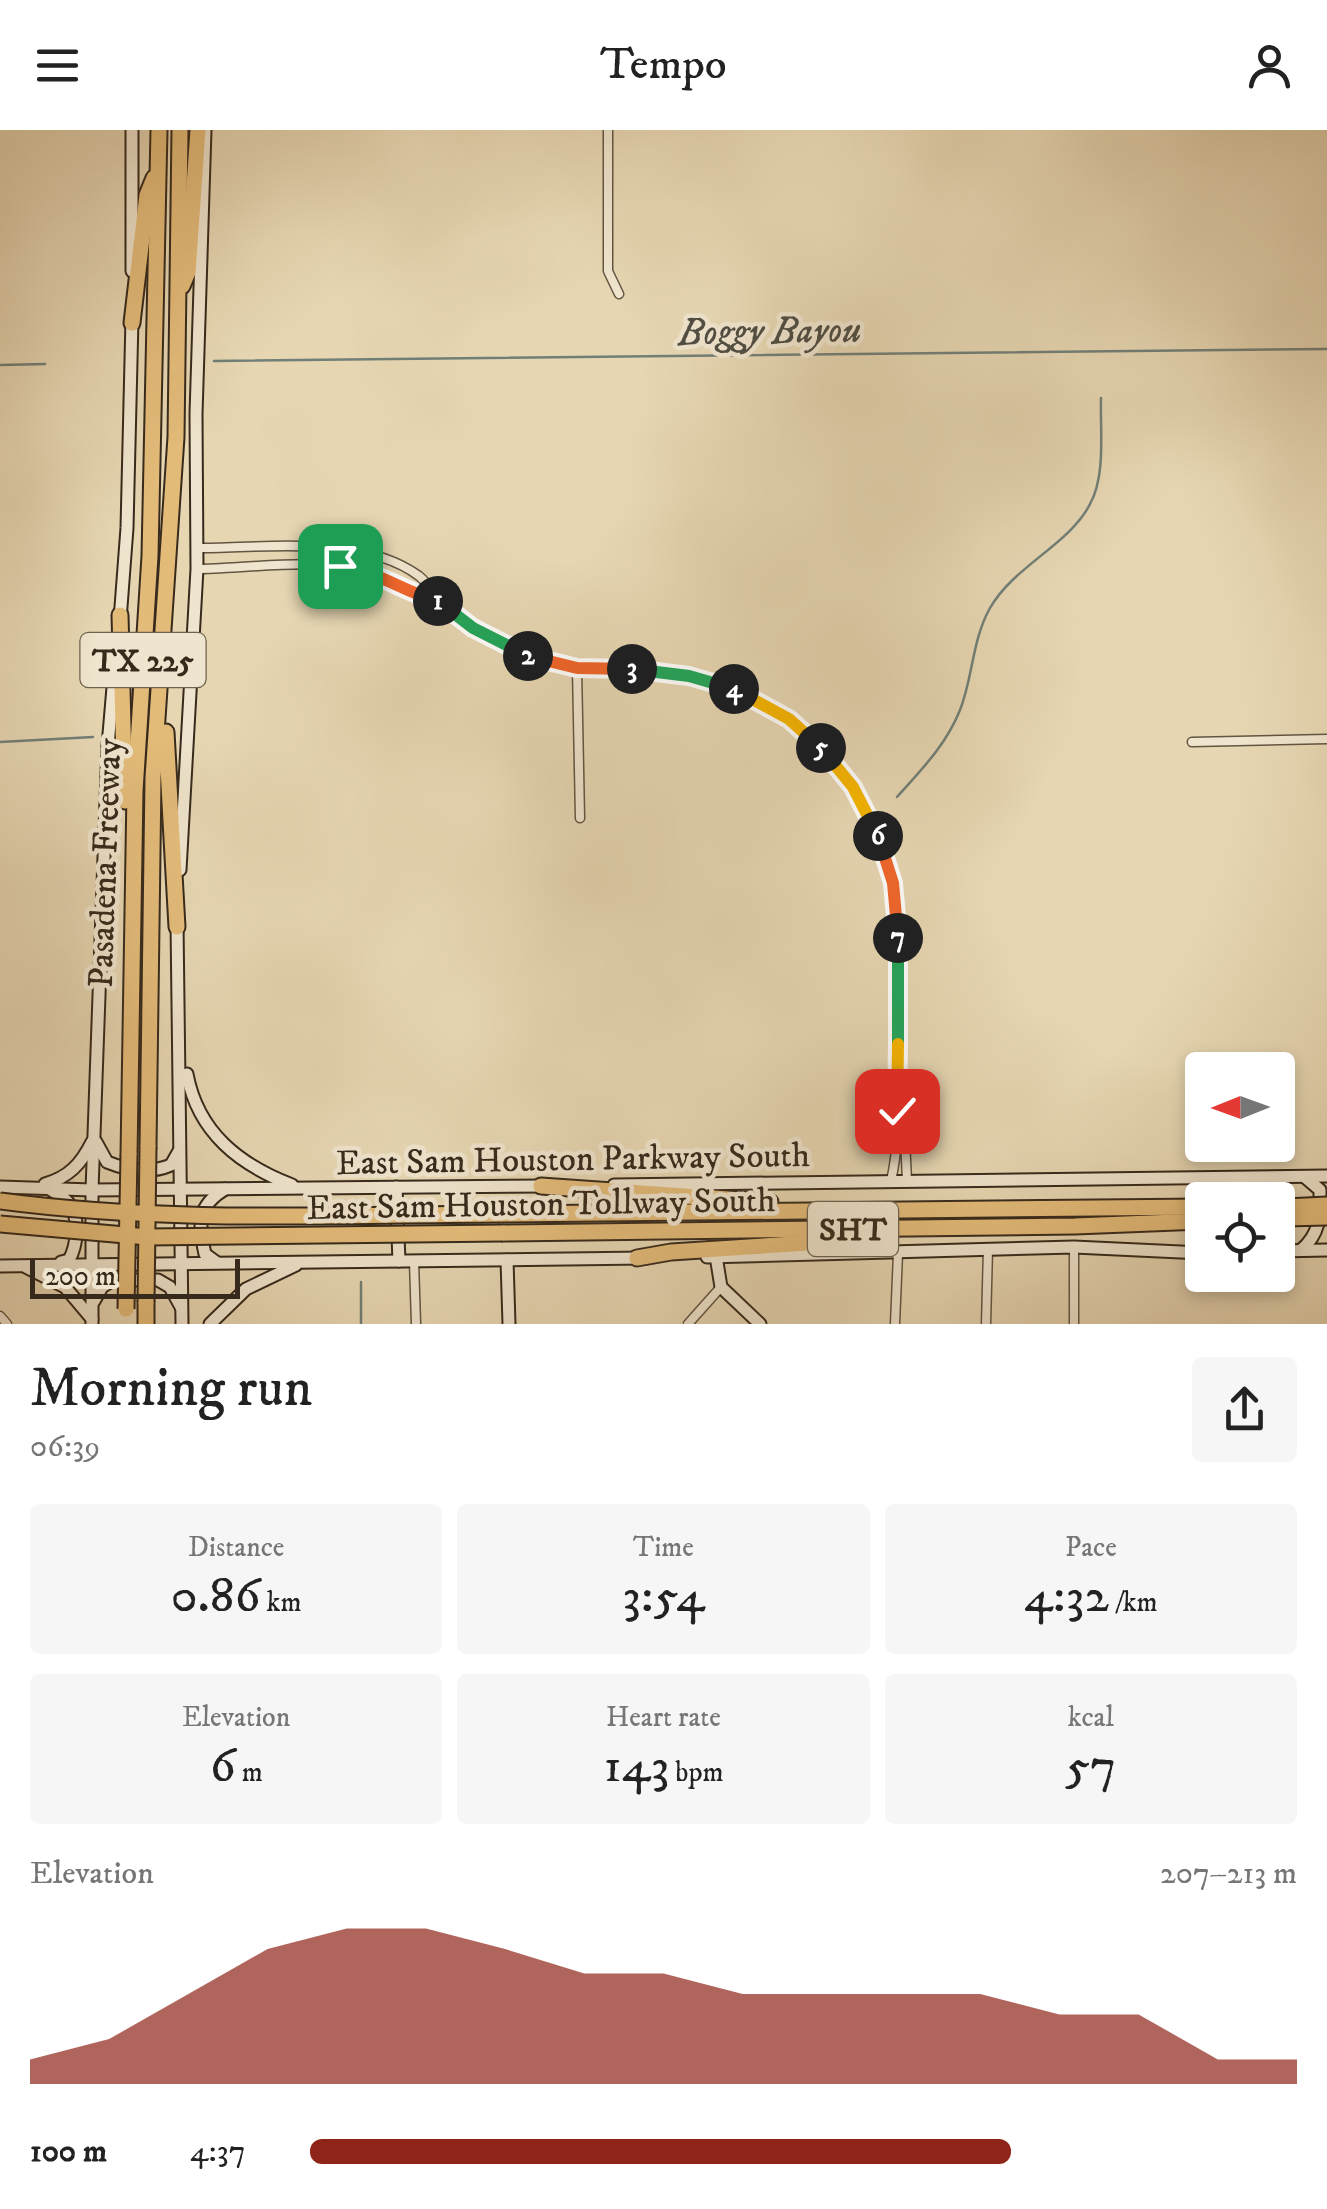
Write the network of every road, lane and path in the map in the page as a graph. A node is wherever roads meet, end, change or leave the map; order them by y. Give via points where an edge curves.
1 (132, 130) edge
2 (159, 130) edge
3 (180, 130) edge
4 (202, 130) edge
5 (608, 130) edge
6 (158, 165) junction
7 (618, 294) dead end
8 (177, 299) junction
9 (132, 322) junction
10 (198, 548) junction
11 (338, 548) junction
12 (336, 566) junction
13 (197, 569) junction
14 (438, 601) junction
15 (120, 615) junction
16 (163, 654) junction
17 (577, 668) junction
18 (1327, 739) edge
19 (1192, 742) dead end
20 (580, 818) dead end
21 (177, 928) junction
22 (129, 994) junction
23 (899, 1026) junction
24 (180, 1042) junction
25 (94, 1138) junction
26 (182, 1139) junction
27 (1303, 1176) junction
28 (1327, 1176) edge
29 (891, 1181) junction
30 (906, 1181) junction
31 (542, 1186) junction
32 (0, 1187) edge
33 (33, 1188) junction
34 (48, 1188) junction
35 (301, 1188) junction
36 (396, 1188) junction
37 (182, 1189) junction
38 (225, 1189) junction
39 (92, 1190) junction
40 (0, 1202) edge
41 (1327, 1205) edge
42 (1185, 1207) edge
43 (864, 1208) junction
44 (1295, 1210) edge
45 (1295, 1214) edge
46 (1327, 1217) edge
47 (1185, 1221) edge
48 (0, 1224) edge
49 (913, 1228) junction
50 (1074, 1247) junction
51 (988, 1249) junction
52 (1295, 1250) edge
53 (1302, 1250) junction
54 (1327, 1250) edge
55 (898, 1252) junction
56 (1185, 1252) edge
57 (716, 1256) junction
58 (638, 1258) junction
59 (414, 1260) junction
60 (507, 1260) junction
61 (399, 1261) junction
62 (304, 1262) junction
63 (182, 1263) junction
64 (218, 1263) junction
65 (92, 1264) junction
66 (52, 1265) junction
67 (0, 1266) edge
68 (22, 1266) junction
69 (722, 1287) junction
70 (92, 1304) junction
71 (0, 1316) edge
72 (126, 1316) edge
73 (183, 1317) edge
74 (92, 1322) edge
75 (8, 1324) edge
76 (146, 1324) edge
77 (210, 1324) edge
78 (416, 1324) edge
79 (509, 1324) edge
80 (688, 1324) edge
81 (760, 1324) edge
82 (895, 1324) edge
83 (986, 1324) edge
84 (1074, 1324) edge

1 - 9 main road
2 - 6 highway, TX 225
3 - 8 highway, TX 225
4 - 8 highway via 188,272
4 - 10 main road
5 - 7 street via 608,271
6 - 9 highway
6 - 22 highway, Pasadena Freeway / TX 225 via 150,556
8 - 16 highway, Pasadena Freeway / TX 225
9 - 15 main road
10 - 11 street
10 - 13 main road
11 - 12 street
11 - 14 street via 407,568
12 - 13 street
12 - 14 street via 376,574
13 - 21 main road
14 - 17 street via 501,644
15 - 22 highway
15 - 25 main road via 108,746
16 - 21 highway
16 - 76 highway, Pasadena Freeway / TX 225, bridge via 153,778
17 - 20 street
17 - 23 street via 660,671 730,688 789,719 834,761 871,818 890,871
18 - 19 street
21 - 24 main road
22 - 72 highway, Pasadena Freeway / TX 225, bridge
23 - 29 street
23 - 30 street
24 - 26 main road
24 - 35 main road via 189,1086 224,1144 262,1173
25 - 26 main road via 108,1162 150,1171 174,1162
25 - 33 main road via 71,1172
25 - 39 main road
26 - 37 main road
27 - 28 main road, East Sam Houston Parkway South
27 - 30 main road, East Sam Houston Parkway South
27 - 53 main road via 1320,1190 1320,1207 1316,1234
29 - 30 main road, East Sam Houston Parkway South
29 - 31 main road, East Sam Houston Parkway South
31 - 36 main road, East Sam Houston Parkway South
31 - 43 highway
32 - 33 main road, East Sam Houston Parkway South
33 - 34 main road, East Sam Houston Parkway South
34 - 39 main road, East Sam Houston Parkway South
34 - 66 main road via 70,1202 76,1218 75,1250 69,1260
35 - 36 main road, East Sam Houston Parkway South
35 - 38 main road, East Sam Houston Parkway South
36 - 61 main road
37 - 38 main road, East Sam Houston Parkway South
37 - 39 main road, East Sam Houston Parkway South
37 - 63 main road
38 - 64 main road via 203,1208 204,1254
39 - 65 main road
40 - 43 highway, East Sam Houston Tollway South / SHT, bridge via 149,1214
41 - 44 highway, bridge
42 - 43 highway, East Sam Houston Tollway South / SHT
45 - 46 highway, bridge
47 - 49 highway, East Sam Houston Tollway South / SHT
48 - 49 highway, East Sam Houston Tollway South / SHT, bridge via 148,1238
49 - 58 highway via 891,1238
50 - 51 main road
50 - 56 main road
50 - 84 street
51 - 55 main road
51 - 83 street
52 - 53 main road
53 - 54 main road
55 - 57 main road
55 - 82 street
57 - 58 main road
57 - 69 main road
58 - 60 main road
59 - 60 main road
59 - 61 main road
59 - 78 street
60 - 79 main road
61 - 62 main road
62 - 64 main road
62 - 77 main road via 246,1289
63 - 64 main road
63 - 65 main road
63 - 73 main road
65 - 66 main road
65 - 70 main road
66 - 68 main road
67 - 68 main road
68 - 74 main road via 65,1287
69 - 80 street
69 - 81 main road
70 - 73 main road via 113,1280 158,1280 170,1287
70 - 74 main road
71 - 75 street

